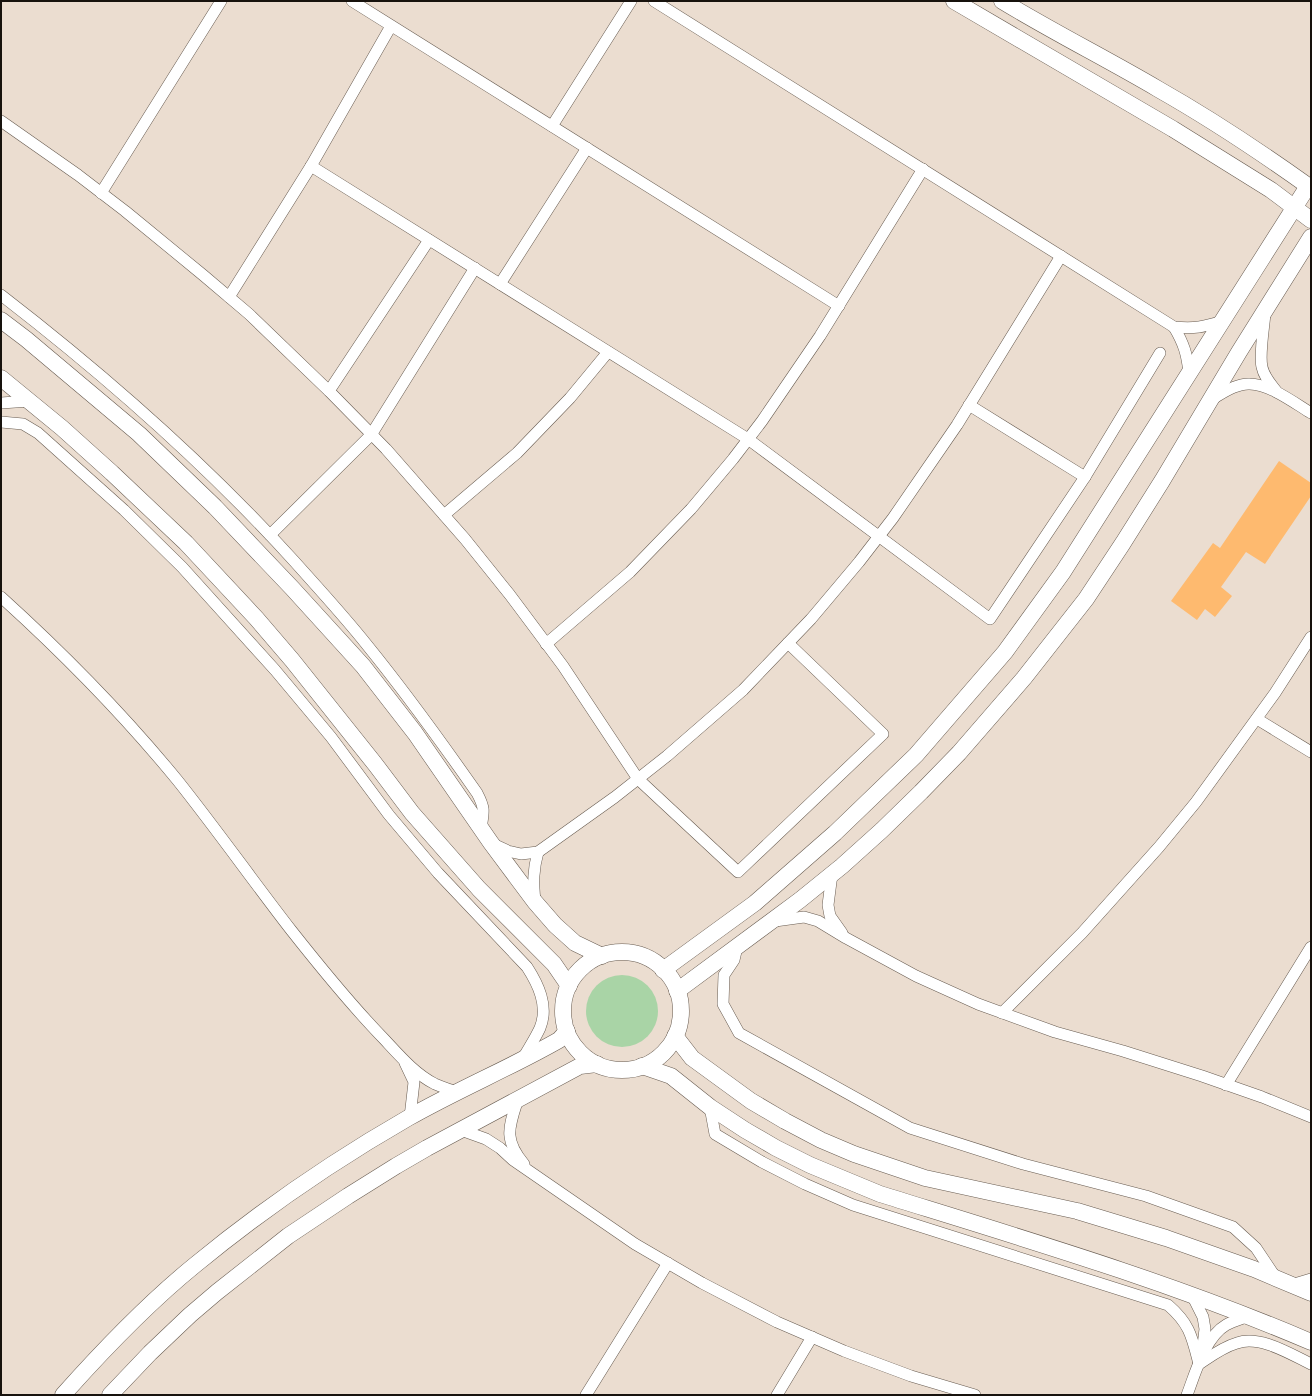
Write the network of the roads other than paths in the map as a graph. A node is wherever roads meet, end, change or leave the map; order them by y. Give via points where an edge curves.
1 (221, 1) edge
2 (352, 1) edge
3 (631, 1) edge
4 (654, 1) edge
5 (954, 1) edge
6 (1002, 1) edge
7 (391, 26) junction
8 (1, 121) edge
9 (552, 126) junction
10 (587, 148) junction
11 (311, 166) junction
12 (923, 169) junction
13 (1310, 187) edge
14 (101, 193) junction
15 (1295, 207) junction
16 (1311, 220) edge
17 (1311, 237) edge
18 (429, 240) junction
19 (1061, 256) junction
20 (475, 268) junction
21 (500, 284) junction
22 (1, 295) edge
23 (229, 297) junction
24 (839, 306) junction
25 (1265, 311) junction
26 (1, 320) edge
27 (1223, 320) junction
28 (1174, 327) junction
29 (608, 352) junction
30 (1160, 353) dead end
31 (1189, 373) junction
32 (1, 378) edge
33 (329, 391) junction
34 (1277, 392) junction
35 (1211, 399) junction
36 (30, 401) junction
37 (1, 404) edge
38 (969, 405) junction
39 (1311, 413) edge
40 (1, 422) edge
41 (371, 434) junction
42 (748, 439) junction
43 (1084, 477) junction
44 (444, 515) junction
45 (270, 535) junction
46 (879, 536) junction
47 (1, 597) edge
48 (1311, 637) edge
49 (788, 643) junction
50 (546, 644) junction
51 (1257, 718) junction
52 (1311, 752) edge
53 (638, 779) junction
54 (481, 828) junction
55 (491, 843) junction
56 (538, 852) junction
57 (832, 874) junction
58 (535, 902) junction
59 (771, 922) junction
60 (846, 938) junction
61 (737, 947) junction
62 (1311, 947) edge
63 (602, 956) junction
64 (663, 970) junction
65 (569, 986) junction
66 (677, 991) junction
67 (1002, 1013) junction
68 (567, 1031) junction
69 (675, 1036) junction
70 (404, 1060) junction
71 (522, 1060) junction
72 (597, 1064) junction
73 (642, 1066) junction
74 (1226, 1085) junction
75 (458, 1092) junction
76 (518, 1099) junction
77 (710, 1107) junction
78 (1311, 1116) edge
79 (410, 1117) junction
80 (461, 1130) junction
81 (509, 1131) junction
82 (500, 1148) junction
83 (531, 1172) junction
84 (668, 1263) junction
85 (1276, 1278) junction
86 (1311, 1279) edge
87 (1291, 1285) junction
88 (1311, 1293) edge
89 (1192, 1295) junction
90 (1249, 1316) junction
91 (812, 1337) junction
92 (1311, 1342) edge
93 (1200, 1360) junction
94 (1311, 1364) edge
95 (63, 1395) edge
96 (110, 1395) edge
97 (586, 1395) edge
98 (777, 1395) edge
99 (975, 1395) edge
100 (1187, 1395) edge

1 - 14 street
2 - 7 street
3 - 9 street
4 - 12 street
5 - 15 main road via 1174,129
6 - 13 main road via 1160,90 1270,158
7 - 9 street
7 - 11 street
8 - 14 street
9 - 10 street
10 - 21 street
10 - 24 street
11 - 18 street
11 - 23 street
12 - 19 street
12 - 24 street
13 - 15 main road
14 - 23 street
15 - 16 main road
15 - 27 main road
17 - 25 main road
18 - 20 street
18 - 33 street
19 - 28 street
19 - 38 street
20 - 21 street
20 - 41 street
21 - 29 street
22 - 45 street via 135,404 201,465
23 - 33 street
24 - 42 street via 792,379
25 - 34 street via 1262,368
25 - 35 main road
26 - 54 main road via 139,434 215,507 292,588 392,702
27 - 28 street via 1204,327
27 - 31 main road
28 - 31 street via 1188,356
29 - 42 street
29 - 44 street via 570,398 517,453
30 - 43 street
31 - 64 main road via 1063,572 1004,652 916,755 835,834 760,898
32 - 36 main road
33 - 41 street
34 - 35 street via 1249,384 1237,386
34 - 39 street
35 - 57 main road via 1123,543 1055,640 959,753 882,830
36 - 37 street
36 - 65 main road via 186,543 256,618 297,666 412,813 479,889 554,964
38 - 43 street
38 - 46 street
40 - 71 street via 23,424 38,433 124,510 182,567 280,675 331,737 389,815 433,867 527,967 541,992 543,1008 541,1026
41 - 44 street
41 - 45 street
42 - 46 street
42 - 50 street via 691,509 630,572
43 - 46 street via 990,619
44 - 50 street
45 - 54 street via 367,644 439,739 483,804
46 - 49 street via 831,596
47 - 70 street via 35,627 128,723 221,836 326,975
48 - 51 street
49 - 53 street via 743,690
49 - 53 street via 883,734 738,872
50 - 53 street
51 - 52 street
51 - 67 street via 1196,802 1159,847 1082,932
53 - 56 street via 616,798
54 - 55 main road
55 - 56 street via 521,854
55 - 58 main road
56 - 58 street via 533,880
57 - 59 main road
57 - 60 street via 828,905 830,916
58 - 63 main road via 575,943
59 - 60 street via 804,917 818,921
59 - 61 main road
60 - 67 street via 916,976
61 - 66 main road
61 - 85 street via 734,960 724,975 723,1004 739,1034 910,1128 1023,1164 1146,1196 1233,1227 1256,1248
62 - 74 street
63 - 64 main road via 624,952 636,954
63 - 65 main road via 582,968
64 - 66 main road
65 - 68 main road via 563,1008
66 - 69 main road via 680,1014
67 - 74 street
68 - 71 main road via 559,1040
68 - 72 main road via 579,1051
69 - 73 main road via 662,1054
69 - 85 main road via 692,1058 751,1101 784,1121 854,1154 925,1178 1078,1211 1166,1238
70 - 75 street via 435,1084
70 - 79 street via 414,1082
71 - 75 main road
72 - 73 main road via 619,1070
72 - 76 main road via 580,1066
73 - 77 main road via 671,1076
74 - 78 street
75 - 79 main road
76 - 80 main road
76 - 81 street
77 - 89 main road via 776,1148 880,1194
77 - 93 street via 715,1134 762,1162 818,1190 853,1205 1168,1305 1186,1324
79 - 95 main road via 297,1187 195,1265 126,1328
80 - 82 street via 486,1139
80 - 96 main road via 378,1176 288,1236 190,1315
81 - 82 street
81 - 83 street via 518,1156
82 - 83 street
83 - 84 street via 635,1244
84 - 91 street via 777,1322
84 - 97 street
85 - 87 main road
86 - 87 street
87 - 88 main road
89 - 90 main road
89 - 93 street via 1203,1317 1205,1328
90 - 92 main road
90 - 93 street via 1225,1325 1216,1333
91 - 98 street
91 - 99 street via 911,1376
93 - 94 street via 1238,1342 1254,1340
93 - 100 street

